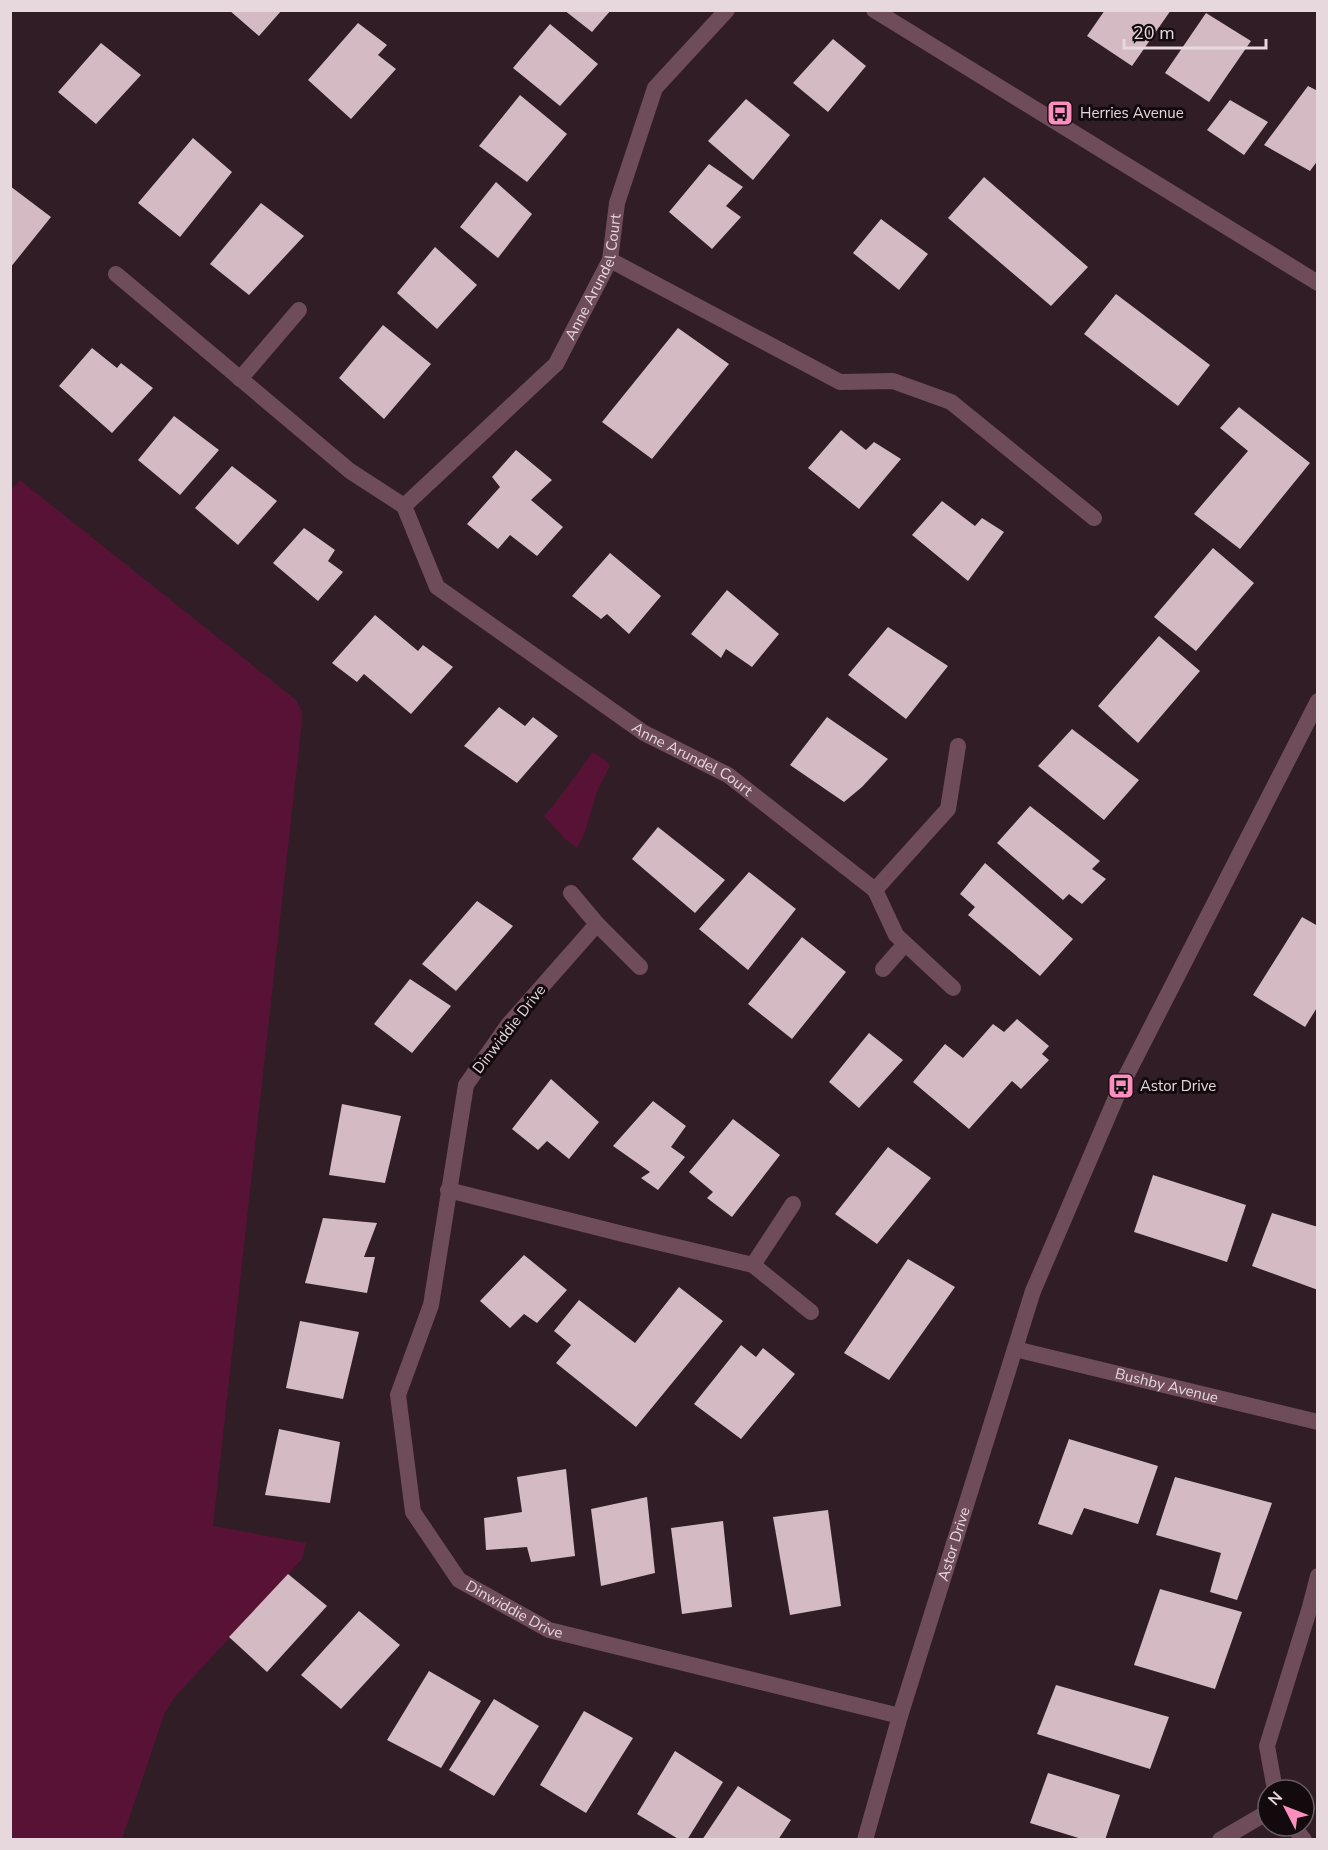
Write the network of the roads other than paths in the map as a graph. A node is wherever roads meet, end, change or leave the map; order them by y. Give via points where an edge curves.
1 (727, 10) edge
2 (874, 10) edge
3 (610, 260) junction
4 (116, 273) dead end
5 (1317, 283) edge
6 (299, 310) dead end
7 (240, 379) junction
8 (404, 506) junction
9 (1094, 518) dead end
10 (1317, 701) edge
11 (958, 746) dead end
12 (875, 890) junction
13 (571, 893) dead end
14 (597, 924) junction
15 (905, 944) junction
16 (640, 967) dead end
17 (883, 969) dead end
18 (953, 988) dead end
19 (448, 1190) junction
20 (793, 1204) dead end
21 (753, 1265) junction
22 (811, 1311) dead end
23 (1015, 1349) junction
24 (1317, 1422) edge
25 (1317, 1576) edge
26 (900, 1716) junction
27 (1273, 1778) edge
28 (1256, 1819) edge
29 (865, 1839) edge
30 (1220, 1839) edge

1 - 3 street, Anne Arundel Court via 655,88 617,203
2 - 5 street
3 - 8 street, Anne Arundel Court via 556,364
3 - 9 street via 840,381 893,381 951,402
4 - 7 street
6 - 7 street
7 - 8 street via 350,471
8 - 12 street, Anne Arundel Court via 437,587 644,733 728,775
10 - 23 street, Astor Drive via 1121,1086 1033,1291
11 - 12 street via 948,809
12 - 15 street via 896,935
13 - 14 street
14 - 16 street
14 - 19 street, Dinwiddie Drive via 508,1024 466,1085
15 - 17 street
15 - 18 street
19 - 21 street
19 - 26 street, Dinwiddie Drive via 430,1305 398,1395 413,1512 459,1580 549,1630
20 - 21 street
21 - 22 street
23 - 24 street, Bushby Avenue
23 - 26 street, Astor Drive
25 - 27 street via 1267,1746
26 - 29 street, Astor Drive
28 - 30 street

